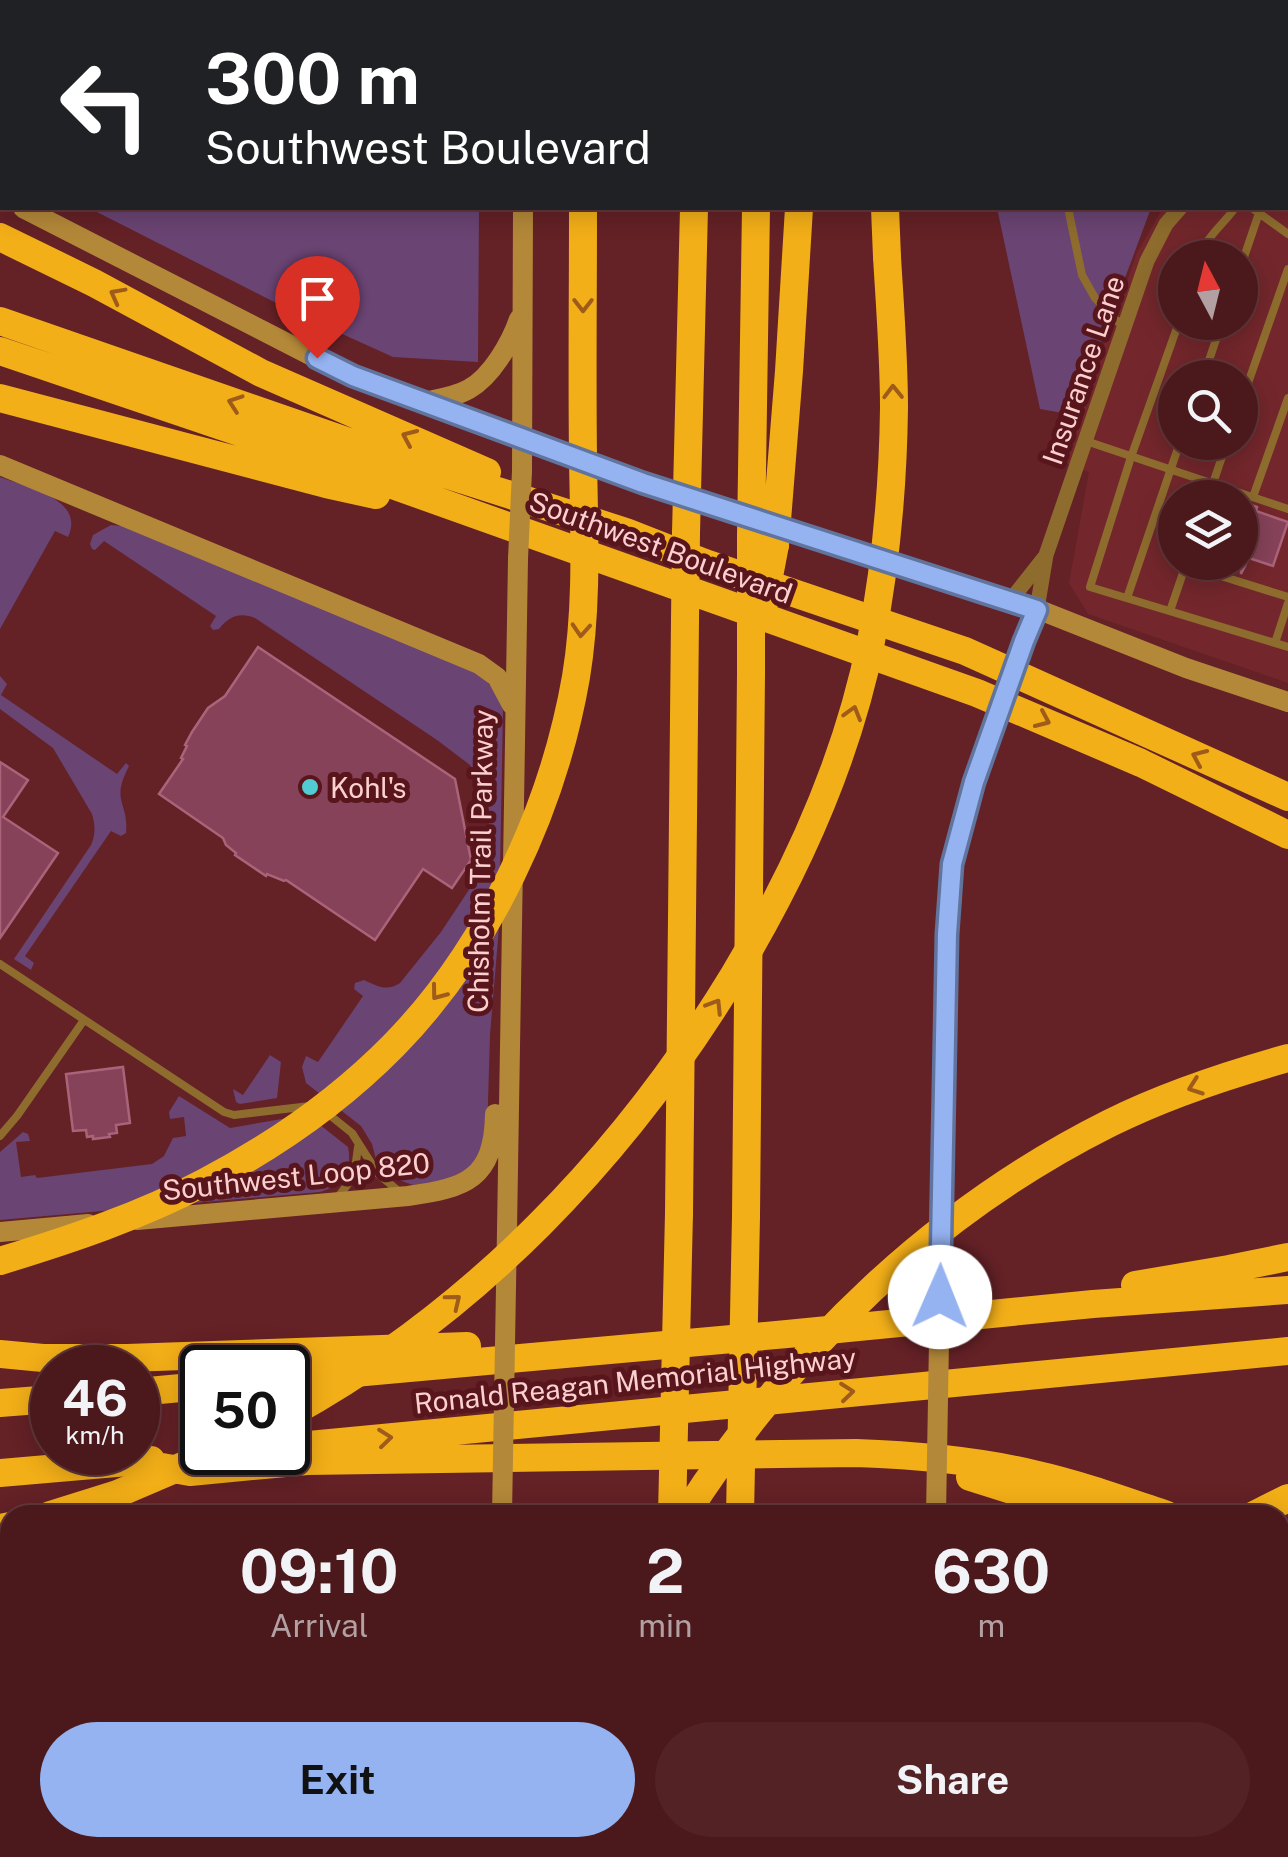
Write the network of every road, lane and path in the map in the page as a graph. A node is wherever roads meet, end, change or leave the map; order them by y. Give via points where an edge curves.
1 (27, 210) edge
2 (523, 210) edge
3 (583, 210) edge
4 (692, 210) edge
5 (756, 210) edge
6 (800, 210) edge
7 (885, 210) edge
8 (1068, 210) edge
9 (1178, 210) edge
10 (1235, 210) edge
11 (1256, 210) edge
12 (1288, 234) edge
13 (0, 236) edge
14 (1208, 240) edge
15 (1248, 240) edge
16 (1288, 270) edge
17 (523, 308) junction
18 (0, 321) edge
19 (1124, 328) junction
20 (1173, 340) edge
21 (0, 352) edge
22 (1256, 360) edge
23 (0, 398) edge
24 (1288, 398) edge
25 (423, 402) junction
26 (523, 439) junction
27 (1086, 441) junction
28 (1132, 457) junction
29 (1174, 460) edge
30 (0, 466) edge
31 (1171, 470) junction
32 (1200, 480) edge
33 (1258, 483) edge
34 (1258, 499) edge
35 (1288, 509) edge
36 (490, 521) junction
37 (626, 532) junction
38 (775, 538) junction
39 (1046, 555) junction
40 (1181, 580) edge
41 (1231, 580) edge
42 (1127, 598) junction
43 (1288, 600) edge
44 (1010, 601) junction
45 (1037, 610) junction
46 (1170, 612) junction
47 (1275, 643) junction
48 (1288, 647) edge
49 (1288, 702) edge
50 (515, 715) junction
51 (1288, 797) edge
52 (1288, 835) edge
53 (0, 964) edge
54 (84, 1020) junction
55 (1288, 1058) edge
56 (509, 1064) junction
57 (0, 1136) edge
58 (358, 1142) junction
59 (408, 1196) junction
60 (330, 1204) junction
61 (0, 1232) edge
62 (1288, 1256) edge
63 (0, 1261) edge
64 (1288, 1290) edge
65 (1093, 1304) junction
66 (1288, 1351) edge
67 (0, 1354) edge
68 (556, 1356) junction
69 (310, 1377) edge
70 (30, 1401) edge
71 (310, 1401) edge
72 (0, 1404) edge
73 (310, 1445) edge
74 (856, 1453) junction
75 (160, 1467) edge
76 (180, 1467) edge
77 (30, 1470) edge
78 (0, 1472) edge
79 (82, 1505) edge
80 (502, 1505) edge
81 (672, 1505) edge
82 (692, 1505) edge
83 (740, 1505) edge
84 (936, 1505) edge
85 (1056, 1505) edge
86 (1138, 1505) edge

1 - 25 main road, Southwest Boulevard via 353,376
2 - 17 main road, Chisholm Trail Parkway
3 -> 63 highway, bridge via 579,649 548,784 507,883 417,1020 312,1115 167,1201
4 - 81 highway, bridge
5 - 38 highway
6 - 38 highway
71 -> 7 highway, bridge via 436,1316 566,1199 684,1054 793,870 844,742 877,604 894,407
8 - 19 lane via 1082,276
9 - 19 street, Insurance Lane via 1147,262
10 - 14 lane
11 - 12 lane
11 - 15 lane
37 -> 13 highway via 261,373
16 - 22 lane
17 - 25 main road via 502,356 473,387
17 - 26 main road, Chisholm Trail Parkway
37 -> 18 highway, Southwest Boulevard
19 - 27 street, Insurance Lane
20 - 28 lane
21 - 36 highway, Southwest Boulevard
23 - 36 highway
24 - 33 lane
25 - 26 main road, Southwest Boulevard
26 - 38 main road, Southwest Boulevard, bridge
26 - 50 main road, Chisholm Trail Parkway, bridge
27 - 28 lane
27 - 39 street, Insurance Lane
28 - 31 lane
28 - 42 lane via 1090,588
29 - 31 lane
30 - 50 main road via 479,664 497,677
31 - 32 lane
31 - 42 lane
34 - 35 lane
36 -> 52 highway, Southwest Boulevard via 1025,712
51 -> 37 highway, Southwest Boulevard via 965,651
38 - 44 main road, Southwest Boulevard
38 - 83 highway, bridge via 750,673
39 - 44 street, Insurance Lane
39 - 45 street, Insurance Lane
40 - 46 lane
41 - 43 lane
42 - 46 lane
43 - 47 lane
44 - 45 main road, Southwest Boulevard
45 - 49 main road, Southwest Boulevard
45 - 84 main road, bridge via 962,825 948,893
46 - 47 lane
47 - 48 lane
50 - 56 main road, Chisholm Trail Parkway
53 - 54 lane
54 - 57 lane
54 - 58 lane via 224,1112 308,1105
55 -> 82 highway, bridge via 1111,1122 927,1240 780,1384
56 - 59 main road, Southwest Loop 820 via 482,1169 467,1182
56 - 80 main road, Chisholm Trail Parkway, bridge
58 - 59 lane via 378,1174
58 - 60 lane via 354,1176
59 - 60 main road, Southwest Loop 820
60 - 61 main road, Southwest Loop 820
62 - 65 highway via 1126,1286
64 - 65 highway, Ronald Reagan Memorial Highway
65 - 68 highway, Ronald Reagan Memorial Highway
73 -> 66 highway, Ronald Reagan Memorial Highway
67 - 68 highway via 126,1358 517,1344
68 - 69 highway, Ronald Reagan Memorial Highway
70 - 72 highway
74 - 75 highway via 307,1461 190,1472
74 - 85 highway via 966,1476
74 - 86 highway via 997,1466
76 - 79 highway, bridge
77 - 78 highway

